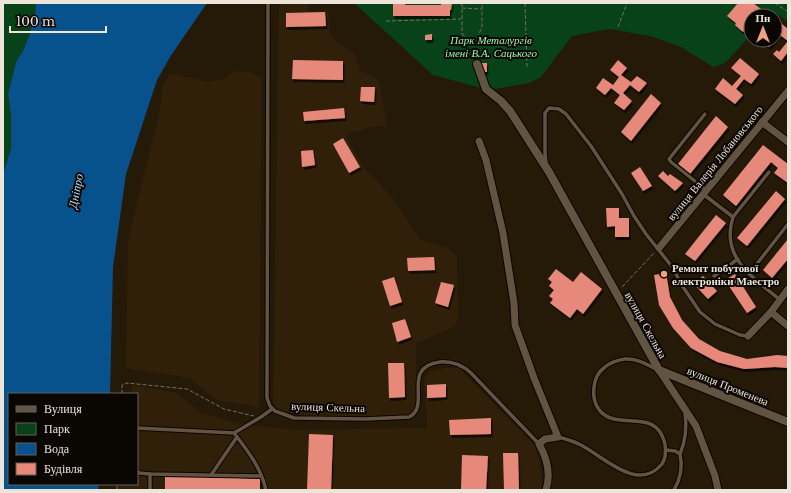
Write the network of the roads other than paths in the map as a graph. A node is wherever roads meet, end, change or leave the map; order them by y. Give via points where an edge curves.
1 (268, 3) edge
2 (476, 64) dead end
3 (788, 91) edge
4 (706, 114) dead end
5 (762, 122) junction
6 (479, 141) dead end
7 (788, 142) edge
8 (549, 172) junction
9 (769, 172) dead end
10 (705, 192) junction
11 (733, 217) junction
12 (788, 224) edge
13 (659, 248) junction
14 (738, 259) junction
15 (749, 274) junction
16 (714, 276) dead end
17 (788, 289) edge
18 (780, 300) junction
19 (771, 312) junction
20 (788, 326) edge
21 (748, 336) joint
22 (659, 370) junction
23 (272, 409) junction
24 (684, 409) junction
25 (788, 422) edge
26 (138, 428) edge
27 (234, 433) junction
28 (237, 437) junction
29 (558, 437) junction
30 (539, 444) junction
31 (666, 450) junction
32 (680, 454) junction
33 (138, 472) edge
34 (150, 474) junction
35 (211, 475) junction
36 (261, 476) junction
37 (150, 490) edge
38 (266, 490) edge
39 (546, 490) edge
40 (674, 490) edge
41 (718, 490) edge

1 - 23 lane via 267,398
2 - 8 street, вулиця Скельна via 486,89 510,111
3 - 5 street, вулиця Валерія Лобановського
4 - 10 lane via 669,159
5 - 7 street
5 - 10 street, вулиця Валерія Лобановського
6 - 29 street via 503,233 515,325
8 - 13 lane via 545,155 544,122 546,110 552,108 566,114 622,194 642,228
8 - 22 street, вулиця Скельна
9 - 11 lane
10 - 11 lane
10 - 13 street, вулиця Валерія Лобановського
11 - 14 lane via 730,239 732,252
12 - 15 lane
13 - 21 lane via 700,312 715,324
14 - 15 lane
14 - 16 lane
15 - 18 lane
17 - 18 street
18 - 19 street
19 - 20 street
19 - 21 street
22 - 24 street, вулиця Скельна
22 - 25 street, вулиця Променева
22 - 31 lane via 637,360 625,359 614,362 604,367 596,377 594,392 596,405 605,415 618,421 650,423 664,438
23 - 27 lane
23 - 30 lane, вулиця Скельна via 294,418 409,418 418,409 418,377 423,369 434,363 451,362 463,366 471,373
24 - 32 lane via 687,424 685,443
24 - 41 street, вулиця Скельна via 696,426
26 - 27 lane
27 - 28 lane
28 - 35 lane
28 - 36 lane via 253,458
29 - 30 street via 545,439
29 - 31 lane via 581,444 611,466 635,477 654,472 662,463
30 - 39 street, вулиця Скельна via 548,469
31 - 32 lane
32 - 40 lane via 682,464
33 - 34 lane
34 - 35 lane
34 - 37 lane
35 - 36 lane
36 - 38 lane

